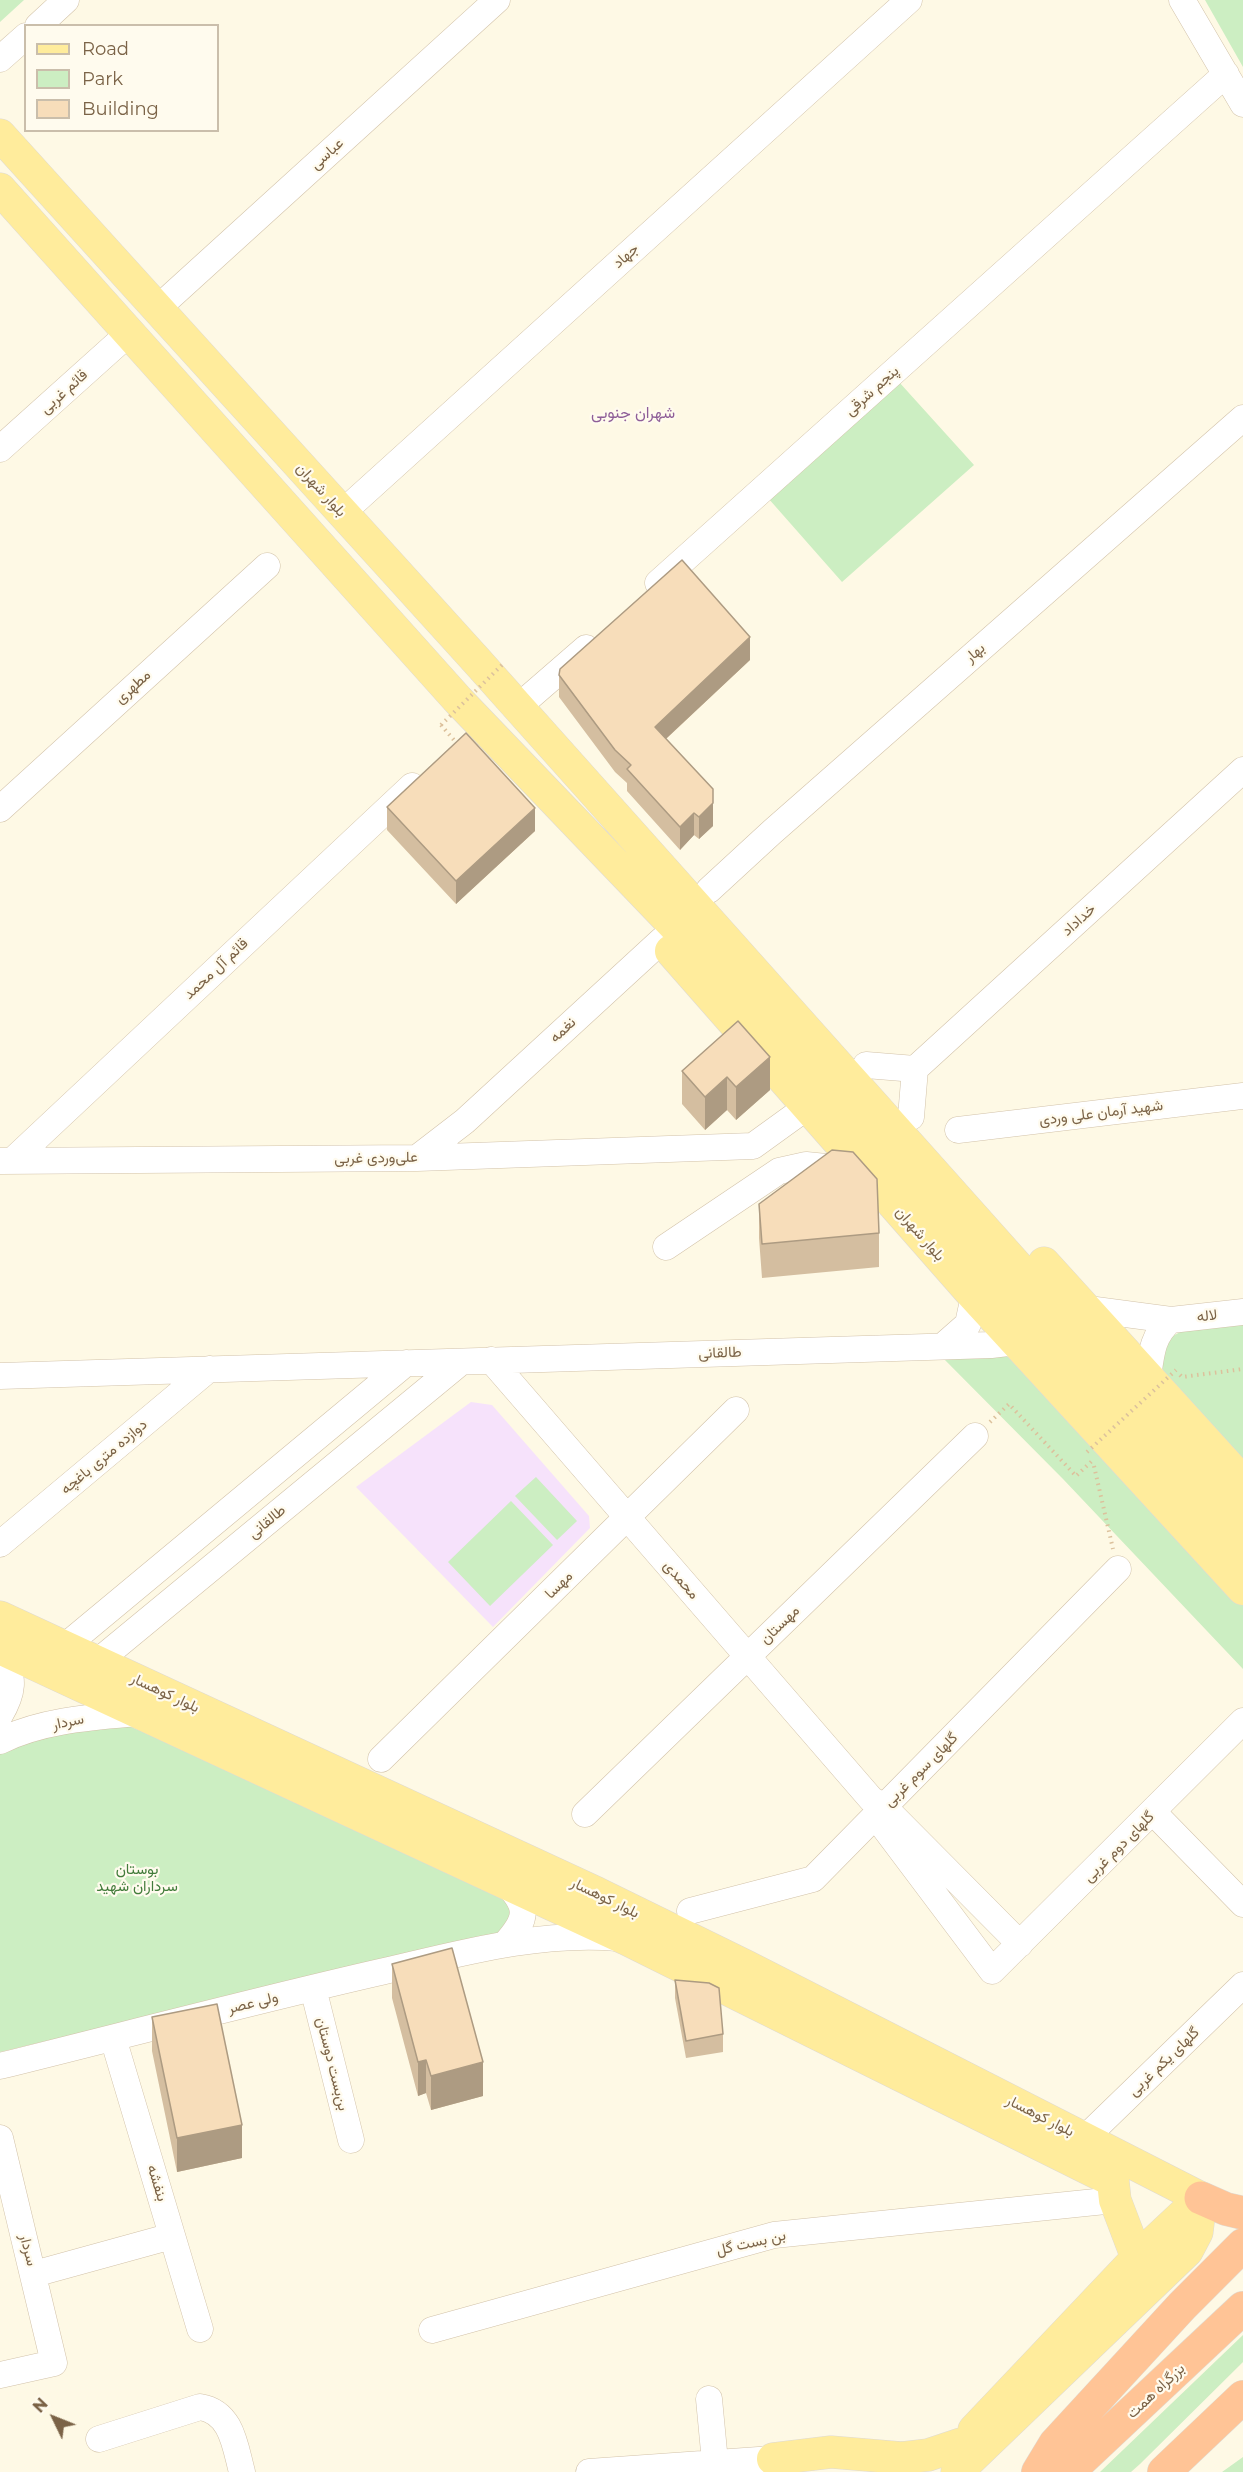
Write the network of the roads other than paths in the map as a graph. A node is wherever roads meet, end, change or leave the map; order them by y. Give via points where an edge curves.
1 (66, 0) edge
2 (497, 0) edge
3 (909, 0) edge
4 (1182, 0) edge
5 (40, 24) edge
6 (24, 38) edge
7 (0, 59) edge
8 (1226, 74) junction
9 (1243, 104) edge
10 (0, 135) edge
11 (0, 189) edge
12 (158, 308) junction
13 (128, 334) junction
14 (1243, 418) edge
15 (0, 450) edge
16 (342, 513) junction
17 (267, 566) dead end
18 (643, 597) edge
19 (608, 628) edge
20 (518, 707) junction
21 (1243, 770) edge
22 (425, 774) edge
23 (0, 809) edge
24 (642, 846) junction
25 (616, 865) junction
26 (709, 890) junction
27 (662, 940) junction
28 (866, 1065) junction
29 (914, 1075) junction
30 (1243, 1096) edge
31 (807, 1107) junction
32 (912, 1117) junction
33 (465, 1121) junction
34 (958, 1130) dead end
35 (753, 1146) junction
36 (477, 1156) junction
37 (417, 1158) junction
38 (6, 1161) edge
39 (865, 1172) junction
40 (766, 1180) junction
41 (666, 1247) dead end
42 (974, 1296) junction
43 (1088, 1309) junction
44 (1243, 1312) edge
45 (1171, 1320) junction
46 (1016, 1342) junction
47 (943, 1346) junction
48 (491, 1360) junction
49 (461, 1362) junction
50 (406, 1363) junction
51 (209, 1369) junction
52 (1162, 1374) junction
53 (0, 1376) edge
54 (736, 1410) dead end
55 (975, 1436) road end
56 (1243, 1482) edge
57 (1243, 1515) edge
58 (627, 1518) junction
59 (0, 1544) edge
60 (1243, 1550) edge
61 (1118, 1569) road end
62 (1243, 1590) edge
63 (0, 1617) edge
64 (65, 1647) junction
65 (0, 1648) edge
66 (747, 1657) junction
67 (0, 1658) edge
68 (97, 1662) junction
69 (39, 1666) junction
70 (73, 1682) junction
71 (139, 1713) junction
72 (0, 1715) edge
73 (1243, 1721) edge
74 (0, 1741) edge
75 (381, 1759) dead end
76 (877, 1807) junction
77 (1154, 1813) junction
78 (585, 1814) dead end
79 (505, 1882) junction
80 (1243, 1904) edge
81 (690, 1911) dead end
82 (626, 1939) junction
83 (506, 1943) junction
84 (1020, 1944) junction
85 (1243, 1985) edge
86 (313, 1988) junction
87 (113, 2038) junction
88 (0, 2066) edge
89 (0, 2138) edge
90 (1084, 2139) junction
91 (351, 2140) dead end
92 (1118, 2180) junction
93 (1201, 2198) junction
94 (1243, 2212) edge
95 (172, 2236) junction
96 (1243, 2245) edge
97 (1137, 2258) junction
98 (34, 2274) junction
99 (1243, 2308) edge
100 (200, 2329) dead end
101 (432, 2330) dead end
102 (0, 2375) edge
103 (709, 2399) dead end
104 (1236, 2406) edge
105 (99, 2439) dead end
106 (715, 2463) junction
107 (956, 2463) edge
108 (774, 2465) edge
109 (242, 2472) edge
110 (589, 2472) edge
111 (822, 2472) edge
112 (1038, 2472) edge
113 (1068, 2472) edge
114 (1164, 2472) edge

1 - 5 street
2 - 12 street, عباسی
3 - 16 street, جهاد
4 - 8 street
6 - 7 street
8 - 9 street
8 - 18 street, پنجم شرقی
10 - 12 main road, بلوار شهران
11 - 13 main road, بلوار شهران
12 - 16 main road, بلوار شهران
13 - 15 street, قائم غربی
13 - 25 main road, بلوار شهران via 301,523 468,737
14 - 26 street, بهار
16 - 20 main road, بلوار شهران
17 - 23 street, مطهری
19 - 20 street
20 - 24 main road, بلوار شهران
21 - 29 street, خداداد
22 - 38 street, قائم آل محمد
24 - 26 main road, بلوار شهران
24 - 57 main road, بلوار شهران
25 - 27 main road, بلوار شهران via 633,907
25 - 60 main road, بلوار شهران via 713,966
26 - 28 main road, بلوار شهران
27 - 31 main road, بلوار شهران
27 - 33 street, نغمه
28 - 29 street
28 - 32 main road, بلوار شهران
29 - 32 street
30 - 34 street, شهید آرمان علی وردی
31 - 35 street
31 - 39 main road, بلوار شهران
32 - 43 main road, بلوار شهران
33 - 36 street
33 - 37 street, نغمه
35 - 36 street, علی‌وردی غربی
35 - 40 street
36 - 37 street, علی‌وردی غربی
37 - 38 street, علی‌وردی غربی
39 - 40 street via 806,1165 779,1171
39 - 42 main road, بلوار شهران
40 - 41 street
42 - 46 main road, بلوار شهران
42 - 47 street via 968,1324
43 - 45 street, لاله
43 - 52 main road, بلوار شهران
44 - 45 street, لاله
45 - 52 street via 1160,1328 1155,1339
46 - 47 street, طالقانی
46 - 62 main road, بلوار شهران
47 - 48 street, طالقانی
48 - 49 street, طالقانی
48 - 58 street, محمدی
49 - 50 street, طالقانی
49 - 68 street, طالقانی
50 - 51 street, طالقانی
50 - 64 street
51 - 53 street, طالقانی
51 - 59 street, دوازده متری باغچه
52 - 56 main road, بلوار شهران
54 - 58 street, مهسا
55 - 66 street, مهستان
58 - 66 street, محمدی
58 - 75 street, مهسا
61 - 76 street, گلهای سوم غربی
63 - 64 main road, بلوار کوهسار
64 - 68 main road, بلوار کوهسار
64 - 69 street
65 - 69 main road, بلوار کوهسار
66 - 76 street, محمدی
66 - 78 street, مهستان
67 - 72 street via 11,1676 11,1692
68 - 70 street, طالقانی
68 - 90 main road, بلوار کوهسار via 597,1893
69 - 70 main road, بلوار کوهسار
70 - 71 main road, بلوار کوهسار
71 - 74 street, سردار via 82,1718
71 - 79 main road, بلوار کوهسار
73 - 77 street, گلهای دوم غربی
76 - 81 street, گلهای سوم غربی via 813,1879
76 - 84 street
76 - 84 street, گلهای دوم غربی via 992,1971
77 - 80 street
77 - 84 street, گلهای دوم غربی
79 - 82 main road, بلوار کوهسار
79 - 83 street via 523,1908 523,1920
82 - 83 street, ولی عصر
82 - 92 main road, بلوار کوهسار
83 - 86 street, ولی عصر
85 - 90 street, گلهای یکم غربی
86 - 87 street, ولی عصر
86 - 91 street, بن‌بست دوستان
87 - 88 street, ولی عصر
87 - 95 street, بنفشه
89 - 98 street, سردار
90 - 92 main road, بلوار کوهسار
92 - 93 main road, بلوار کوهسار
92 - 97 main road
92 - 101 street, بن بست گل via 774,2235
93 - 94 highway via 1226,2210
93 - 97 main road
93 - 107 main road via 1197,2232 1187,2251
95 - 98 street
95 - 100 street, بنفشه
96 - 112 highway via 1055,2444
97 - 107 main road
98 - 102 street, سردار via 54,2363
99 - 113 highway, بزرگراه همت
103 - 106 street
104 - 114 highway
105 - 109 street via 200,2407 210,2409 225,2420
106 - 108 street
106 - 110 street
107 - 108 main road via 928,2455 902,2458 831,2451
108 - 111 main road

